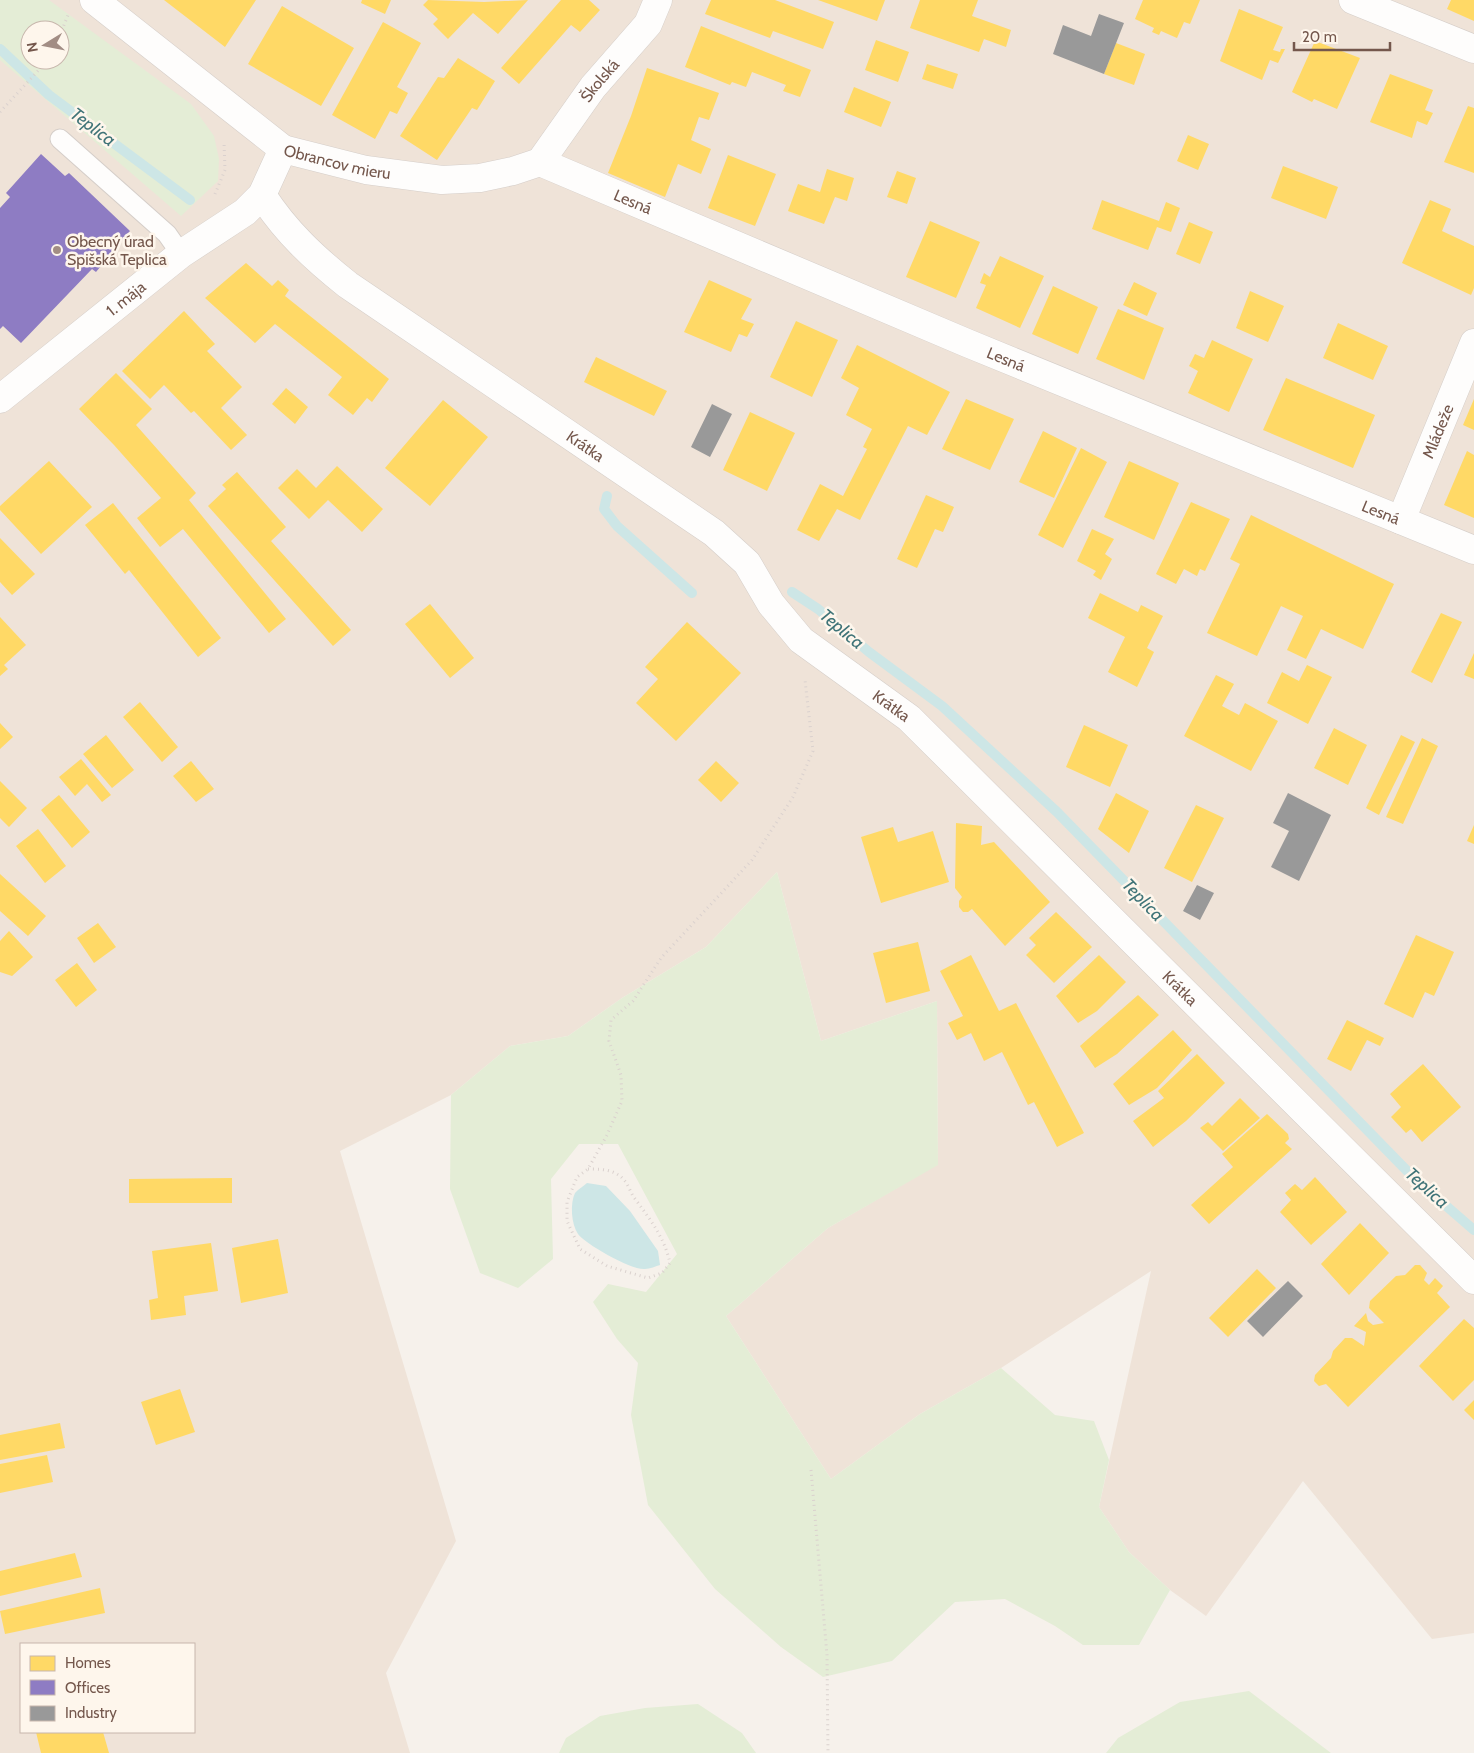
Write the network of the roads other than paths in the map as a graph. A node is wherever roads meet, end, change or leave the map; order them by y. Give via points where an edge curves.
1 (658, 0) edge
2 (1353, 0) edge
3 (83, 4) edge
4 (1474, 49) edge
5 (60, 139) dead end
6 (283, 149) junction
7 (540, 162) junction
8 (262, 195) junction
9 (181, 254) junction
10 (1474, 343) edge
11 (0, 399) edge
12 (1401, 520) junction
13 (1474, 550) edge
14 (1474, 1280) edge

1 - 7 street, Školská via 648,24 593,87
2 - 4 street
3 - 6 street, Obrancov mieru
5 - 9 lane via 167,234
6 - 7 street, Obrancov mieru via 366,170 442,180 480,178
6 - 8 street, 1. mája
7 - 12 street, Lesná via 967,343
8 - 9 street, 1. mája via 245,212
8 - 14 street, Krátka via 295,239 348,285 714,533 747,562 771,604 801,640 908,718
9 - 11 street, 1. mája
10 - 12 street, Mládeže
12 - 13 street, Lesná

